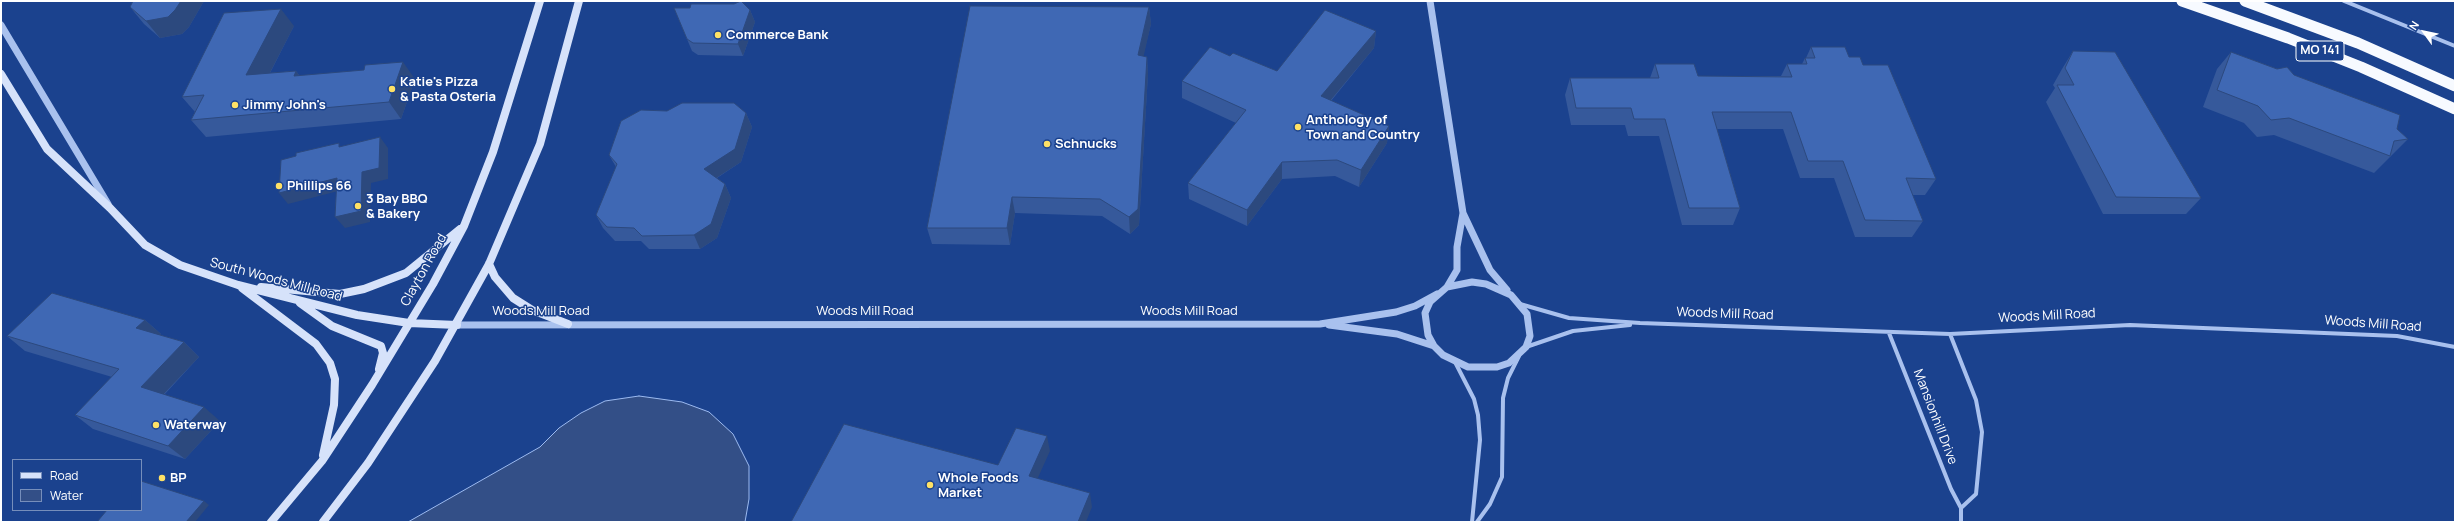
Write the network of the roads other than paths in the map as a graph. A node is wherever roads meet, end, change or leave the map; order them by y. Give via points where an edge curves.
1 (540, 1) edge
2 (579, 1) edge
3 (1430, 1) edge
4 (2182, 1) edge
5 (2245, 1) edge
6 (2344, 1) edge
7 (1, 25) edge
8 (2455, 46) edge
9 (1, 74) edge
10 (2455, 86) edge
11 (2455, 109) edge
12 (110, 208) junction
13 (1463, 213) junction
14 (464, 226) junction
15 (489, 264) junction
16 (238, 286) junction
17 (1447, 288) junction
18 (1437, 294) junction
19 (1511, 295) junction
20 (296, 300) junction
21 (1520, 304) junction
22 (409, 323) junction
23 (1640, 323) junction
24 (568, 324) junction
25 (1320, 324) junction
26 (457, 325) junction
27 (1889, 333) junction
28 (1950, 334) junction
29 (1434, 346) junction
30 (1526, 347) junction
31 (2455, 347) edge
32 (1519, 356) junction
33 (1455, 362) junction
34 (366, 396) junction
35 (322, 461) junction
36 (1961, 508) junction
37 (272, 522) edge
38 (323, 522) edge
39 (1472, 522) edge
40 (1478, 522) edge
41 (1961, 522) edge

1 - 14 main road, Clayton Road via 493,152
2 - 15 main road via 540,144
3 - 13 street
4 - 11 highway, MO 141 via 2354,64
5 - 10 highway, MO 141 via 2358,43
6 - 8 street
7 - 12 street, South Woods Mill Road
9 - 12 main road, South Woods Mill Road via 47,149
12 - 16 main road, South Woods Mill Road via 145,245 180,265
13 - 17 street via 1457,247 1457,270
13 - 19 street via 1490,270
14 - 16 main road via 406,273 364,289 340,294
14 - 22 main road, Clayton Road
15 - 24 main road via 495,277 513,298 532,310
15 - 26 main road
16 - 20 main road, South Woods Mill Road
16 - 35 main road via 316,344 330,363 335,379 334,405
17 - 18 street
17 - 19 street via 1472,282 1492,286
18 - 25 street, Woods Mill Road via 1415,306 1396,312
18 - 29 street via 1425,313 1425,324
19 - 21 street
20 - 22 main road, South Woods Mill Road via 357,315
20 - 34 main road via 332,326 381,346 383,353 380,365
21 - 23 street, Woods Mill Road via 1569,318
21 - 30 street via 1530,325
22 - 26 main road, Woods Mill Road
22 - 34 main road, Clayton Road
23 - 27 street, Woods Mill Road
23 - 30 street, Woods Mill Road via 1573,331
24 - 25 street, Woods Mill Road
24 - 26 street, Woods Mill Road
25 - 29 street, Woods Mill Road via 1397,334
26 - 38 main road via 368,463
27 - 28 street, Woods Mill Road
27 - 36 street, Mansionhill Drive via 1951,490
28 - 31 street, Woods Mill Road via 2130,325 2397,336
28 - 36 street, Mansionhill Drive via 1976,400 1982,432 1976,494
29 - 33 street
30 - 32 street
32 - 33 street via 1497,367 1468,367
32 - 40 street via 1508,378 1503,398 1502,477 1490,504
33 - 39 street via 1474,399 1478,415 1480,440
34 - 35 main road, Clayton Road
35 - 37 main road, Clayton Road
36 - 41 street, Mansionhill Drive

